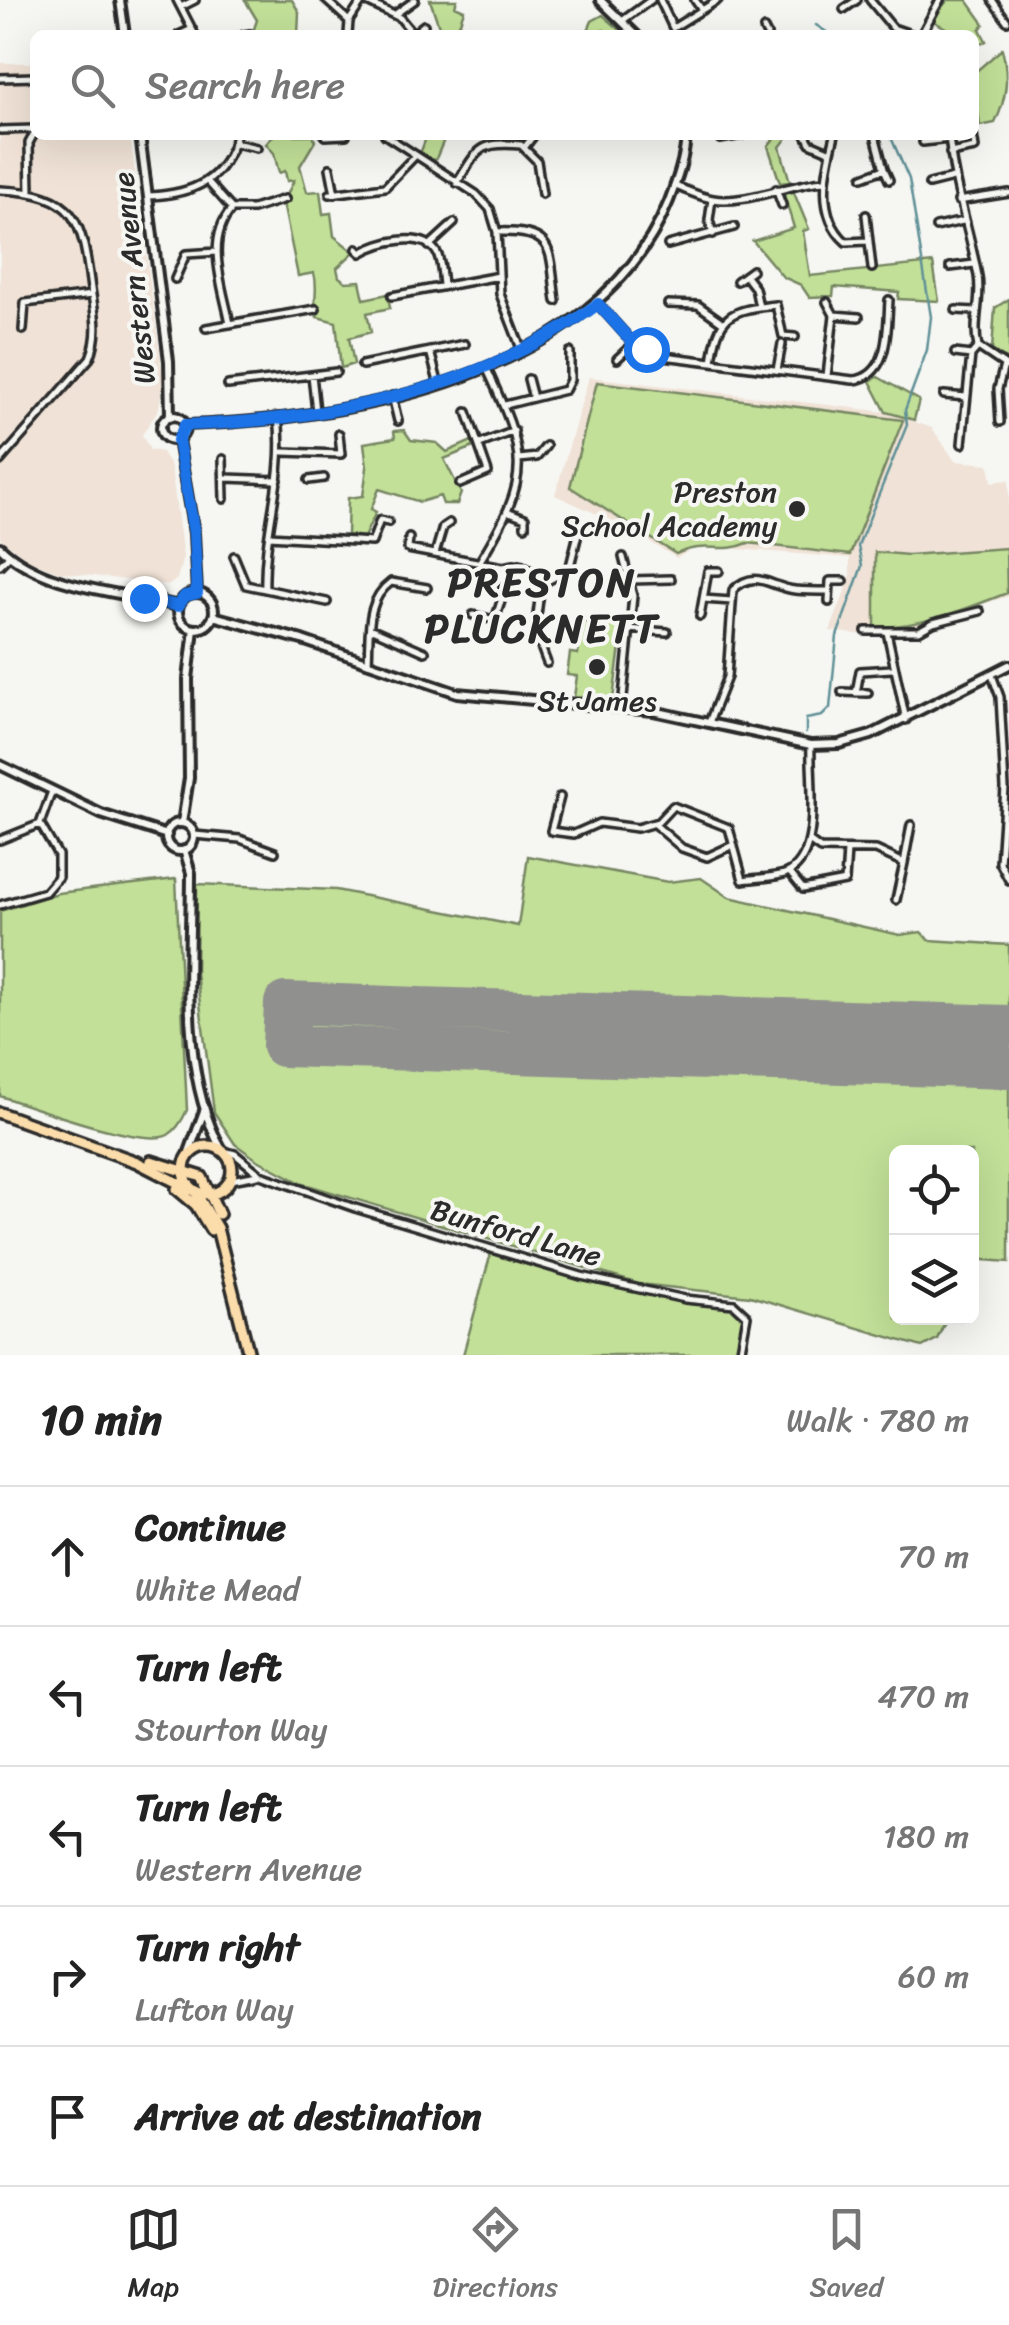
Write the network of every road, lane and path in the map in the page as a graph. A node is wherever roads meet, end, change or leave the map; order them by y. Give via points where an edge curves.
1 (120, 0) edge
2 (195, 0) edge
3 (326, 0) edge
4 (363, 0) edge
5 (415, 0) edge
6 (600, 0) edge
7 (648, 0) edge
8 (660, 0) edge
9 (695, 0) edge
10 (718, 0) edge
11 (857, 0) edge
12 (882, 0) edge
13 (940, 0) edge
14 (992, 0) edge
15 (873, 3) edge
16 (179, 4) edge
17 (844, 8) dead end
18 (702, 10) junction
19 (394, 15) junction
20 (1006, 21) dead end
21 (349, 22) junction
22 (622, 22) junction
23 (424, 26) dead end
24 (124, 30) edge
25 (193, 30) edge
26 (348, 30) edge
27 (409, 30) edge
28 (418, 30) edge
29 (631, 30) edge
30 (893, 30) edge
31 (924, 30) edge
32 (30, 76) edge
33 (0, 78) edge
34 (0, 130) edge
35 (30, 131) edge
36 (30, 140) edge
37 (141, 140) edge
38 (235, 140) edge
39 (237, 140) edge
40 (392, 140) edge
41 (485, 140) edge
42 (530, 140) edge
43 (685, 140) edge
44 (808, 140) edge
45 (834, 140) edge
46 (876, 140) edge
47 (933, 140) edge
48 (949, 140) edge
49 (974, 140) edge
50 (923, 142) dead end
51 (486, 146) junction
52 (257, 148) dead end
53 (524, 148) junction
54 (830, 152) junction
55 (950, 152) junction
56 (414, 156) junction
57 (330, 168) dead end
58 (884, 169) junction
59 (863, 177) dead end
60 (953, 178) junction
61 (888, 180) dead end
62 (823, 181) junction
63 (208, 182) junction
64 (1007, 182) edge
65 (456, 183) junction
66 (929, 184) dead end
67 (674, 186) junction
68 (776, 188) junction
69 (0, 190) edge
70 (30, 192) junction
71 (1009, 192) edge
72 (542, 194) dead end
73 (149, 196) junction
74 (284, 199) dead end
75 (712, 200) junction
76 (958, 202) junction
77 (782, 205) dead end
78 (232, 209) junction
79 (866, 215) dead end
80 (963, 221) junction
81 (454, 224) dead end
82 (734, 227) dead end
83 (936, 227) dead end
84 (497, 232) junction
85 (713, 234) junction
86 (868, 241) junction
87 (668, 245) dead end
88 (430, 246) junction
89 (356, 250) dead end
90 (217, 252) junction
91 (974, 264) junction
92 (950, 267) dead end
93 (872, 268) dead end
94 (752, 270) dead end
95 (745, 275) junction
96 (499, 276) junction
97 (175, 280) dead end
98 (737, 281) dead end
99 (444, 285) junction
100 (92, 295) junction
101 (392, 296) dead end
102 (889, 300) dead end
103 (556, 301) dead end
104 (827, 302) dead end
105 (598, 304) junction
106 (668, 304) dead end
107 (758, 307) junction
108 (316, 309) dead end
109 (956, 310) dead end
110 (976, 312) junction
111 (834, 314) junction
112 (859, 317) dead end
113 (722, 322) junction
114 (230, 324) junction
115 (206, 328) dead end
116 (24, 330) dead end
117 (795, 337) dead end
118 (782, 340) junction
119 (633, 343) junction
120 (466, 344) dead end
121 (978, 347) junction
122 (430, 351) junction
123 (522, 351) junction
124 (570, 352) dead end
125 (954, 352) dead end
126 (971, 355) junction
127 (617, 360) dead end
128 (712, 362) junction
129 (362, 364) dead end
130 (486, 366) junction
131 (1006, 366) edge
132 (778, 370) junction
133 (336, 372) dead end
134 (312, 376) junction
135 (827, 376) junction
136 (528, 379) dead end
137 (438, 382) junction
138 (228, 385) dead end
139 (565, 390) junction
140 (944, 395) dead end
141 (392, 396) junction
142 (966, 397) junction
143 (533, 398) junction
144 (568, 402) dead end
145 (504, 406) junction
146 (316, 411) junction
147 (466, 412) dead end
148 (170, 417) junction
149 (278, 417) junction
150 (398, 421) dead end
151 (1000, 422) dead end
152 (185, 425) junction
153 (514, 431) junction
154 (339, 434) dead end
155 (178, 440) junction
156 (480, 444) junction
157 (962, 444) dead end
158 (546, 446) dead end
159 (283, 452) junction
160 (350, 452) dead end
161 (341, 454) junction
162 (224, 459) dead end
163 (519, 459) junction
164 (0, 461) edge
165 (226, 478) junction
166 (324, 478) dead end
167 (280, 480) junction
168 (308, 480) dead end
169 (460, 484) dead end
170 (224, 499) dead end
171 (507, 511) junction
172 (388, 522) dead end
173 (449, 524) dead end
174 (525, 526) dead end
175 (578, 534) dead end
176 (270, 536) junction
177 (409, 538) dead end
178 (0, 547) edge
179 (435, 554) junction
180 (9, 556) junction
181 (234, 556) dead end
182 (623, 557) dead end
183 (480, 562) junction
184 (0, 565) edge
185 (503, 566) junction
186 (718, 571) dead end
187 (671, 579) dead end
188 (630, 580) junction
189 (844, 581) dead end
190 (541, 584) junction
191 (265, 589) junction
192 (422, 589) dead end
193 (830, 591) junction
194 (197, 593) junction
195 (703, 599) junction
196 (732, 601) junction
197 (327, 602) dead end
198 (829, 602) dead end
199 (178, 606) junction
200 (980, 611) dead end
201 (473, 615) dead end
202 (213, 616) junction
203 (700, 616) dead end
204 (370, 628) junction
205 (194, 629) junction
206 (627, 630) junction
207 (866, 631) dead end
208 (667, 632) dead end
209 (886, 632) junction
210 (426, 652) dead end
211 (368, 663) junction
212 (547, 663) dead end
213 (1009, 665) edge
214 (892, 669) junction
215 (992, 675) junction
216 (842, 692) dead end
217 (856, 692) junction
218 (868, 693) dead end
219 (622, 707) junction
220 (710, 720) junction
221 (906, 720) junction
222 (811, 745) junction
223 (0, 764) edge
224 (1007, 788) edge
225 (52, 791) junction
226 (560, 797) dead end
227 (182, 823) junction
228 (40, 824) junction
229 (654, 824) junction
230 (911, 825) dead end
231 (167, 835) junction
232 (194, 835) junction
233 (0, 840) edge
234 (810, 841) junction
235 (731, 846) junction
236 (820, 849) junction
237 (184, 850) junction
238 (847, 851) junction
239 (275, 852) dead end
240 (805, 855) junction
241 (904, 862) junction
242 (789, 872) junction
243 (1009, 880) edge
244 (896, 900) dead end
245 (0, 905) edge
246 (204, 1111) junction
247 (0, 1114) edge
248 (223, 1151) junction
249 (188, 1153) junction
250 (118, 1156) junction
251 (150, 1161) junction
252 (137, 1162) junction
253 (184, 1169) junction
254 (260, 1175) junction
255 (230, 1182) junction
256 (194, 1190) junction
257 (212, 1192) junction
258 (219, 1214) junction
259 (217, 1228) junction
260 (220, 1244) junction
261 (740, 1353) edge
262 (250, 1355) edge

1 - 24 street
2 - 16 street
3 - 21 street
4 - 19 street
4 - 21 street
5 - 19 street
6 - 22 street
7 - 22 street
8 - 18 street via 673,28
9 - 18 street
10 - 18 street
11 - 17 street
12 - 15 street
13 - 31 street
14 - 20 street
15 - 30 street
16 - 25 street
19 - 27 street
21 - 26 street
22 - 29 street
23 - 28 street
32 - 33 street
34 - 35 street
36 - 70 street
37 - 73 street, Western Avenue
38 - 63 street via 230,157
39 - 52 street
40 - 56 street
41 - 51 street
42 - 53 street
43 - 67 street
44 - 54 street
45 - 54 street
46 - 58 street
47 - 50 street
48 - 55 street
49 - 55 street via 975,148
51 - 53 street
51 - 65 street
53 - 72 street via 536,161
54 - 62 street
55 - 60 street
56 - 57 street via 385,187 332,194
56 - 65 street
58 - 59 street
58 - 61 street
60 - 66 street
60 - 76 street
62 - 68 street
62 - 86 street via 835,232 846,242
63 - 73 street
63 - 78 street
64 - 71 street
65 - 84 street via 485,202
67 - 75 street
67 - 105 street via 641,256
68 - 75 street
68 - 77 street
69 - 70 street
70 - 100 street via 59,202 80,223
71 - 76 street
73 - 148 street, Western Avenue
74 - 78 street
75 - 85 street
76 - 80 street
78 - 90 street
79 - 86 street
80 - 83 street
80 - 91 street
81 - 88 street
82 - 85 street
84 - 96 street
84 - 103 street via 540,235 548,246
85 - 87 street
86 - 93 street
88 - 89 street via 409,240
88 - 99 street
90 - 97 street via 186,254
90 - 114 street
91 - 92 street
91 - 110 street
94 - 95 street
95 - 98 street
95 - 107 street
96 - 99 street
96 - 123 street
99 - 101 street
100 - 116 street via 25,303
100 - 164 street via 97,338 90,358
102 - 135 street via 877,368 862,379
104 - 111 street
105 - 119 street
105 - 123 street
106 - 113 street via 698,305
107 - 113 street
107 - 118 street via 776,305
108 - 114 street
109 - 110 street
110 - 121 street
111 - 112 street
111 - 135 street
113 - 128 street
114 - 115 street
117 - 118 street
118 - 132 street
119 - 127 street
119 - 128 street via 664,356
120 - 122 street
121 - 126 street
121 - 131 street
122 - 129 street
122 - 137 street
123 - 130 street
124 - 139 street
125 - 126 street
126 - 142 street
128 - 132 street
130 - 137 street
130 - 145 street
131 - 151 street via 998,389
132 - 135 street
133 - 134 street
134 - 138 street
134 - 146 street
136 - 143 street
137 - 141 street
139 - 143 street
139 - 144 street
140 - 142 street
141 - 146 street
141 - 150 street
142 - 157 street
143 - 145 street
145 - 153 street
146 - 149 street
147 - 156 street
148 - 152 street
148 - 155 street via 162,434
149 - 152 street
149 - 159 street
152 - 155 street
153 - 156 street
153 - 163 street
154 - 161 street
155 - 194 street
156 - 169 street via 488,472
158 - 163 street via 537,457
159 - 161 street
159 - 167 street
160 - 161 street
162 - 165 street
163 - 171 street
165 - 167 street
165 - 170 street
166 - 168 street
167 - 176 street
171 - 174 street via 525,518
171 - 183 street
172 - 176 street via 380,520 372,542
173 - 179 street via 442,527
175 - 190 street via 569,570
176 - 191 street
177 - 179 street via 407,550
178 - 180 street
179 - 183 street
180 - 184 street
180 - 199 street via 45,576
181 - 191 street via 246,585
182 - 188 street
183 - 185 street
185 - 190 street via 529,567
185 - 201 street via 495,620
186 - 195 street via 708,571
187 - 188 street
188 - 206 street
189 - 193 street via 830,582
190 - 212 street via 535,630
191 - 197 street
192 - 204 street via 391,582 378,592
193 - 196 street via 743,580
193 - 198 street
194 - 199 street
194 - 202 street via 210,600
195 - 196 street
195 - 203 street
196 - 220 street via 727,676
199 - 205 street via 180,620
200 - 209 street via 938,621 928,630
202 - 205 street
202 - 211 street
204 - 210 street
204 - 211 street
205 - 227 street
206 - 208 street
206 - 219 street
207 - 209 street
209 - 214 street
211 - 219 street via 457,692
213 - 215 street
214 - 217 street via 860,671
214 - 221 street
215 - 221 street
215 - 224 street via 1000,696
216 - 217 street
217 - 218 street
219 - 220 street
220 - 222 street
221 - 222 street via 839,744
222 - 234 street
223 - 225 street
224 - 243 street via 1000,864
225 - 228 street
225 - 231 street
226 - 229 street via 551,831
227 - 231 street
227 - 232 street
228 - 233 street
228 - 245 street via 58,855 58,877 45,892
229 - 235 street via 682,848 707,857
229 - 235 street via 673,806 730,828
230 - 241 street
231 - 237 street via 171,847
232 - 237 street
232 - 239 street via 240,839
234 - 236 street
234 - 240 street
235 - 242 street via 742,880
236 - 238 street
236 - 240 street
237 - 246 street via 191,874 193,1017
238 - 241 street via 876,850
238 - 242 street via 845,881 803,890
240 - 242 street
241 - 244 street
246 - 248 street
246 - 249 street
247 - 250 highway
248 - 249 highway via 204,1147
248 - 254 street, Bunford Lane
248 - 255 highway via 232,1163
249 - 251 highway
249 - 253 highway
250 - 252 highway
250 - 260 highway via 196,1204
251 - 252 highway
251 - 253 highway
252 - 256 highway
253 - 256 highway
253 - 257 highway via 202,1177
254 - 255 street, Bunford Lane
254 - 261 street, Bunford Lane via 582,1276 734,1304 747,1316
255 - 257 highway
255 - 258 highway
256 - 257 highway
256 - 259 highway
257 - 258 highway
258 - 259 highway
259 - 260 highway
260 - 262 highway

